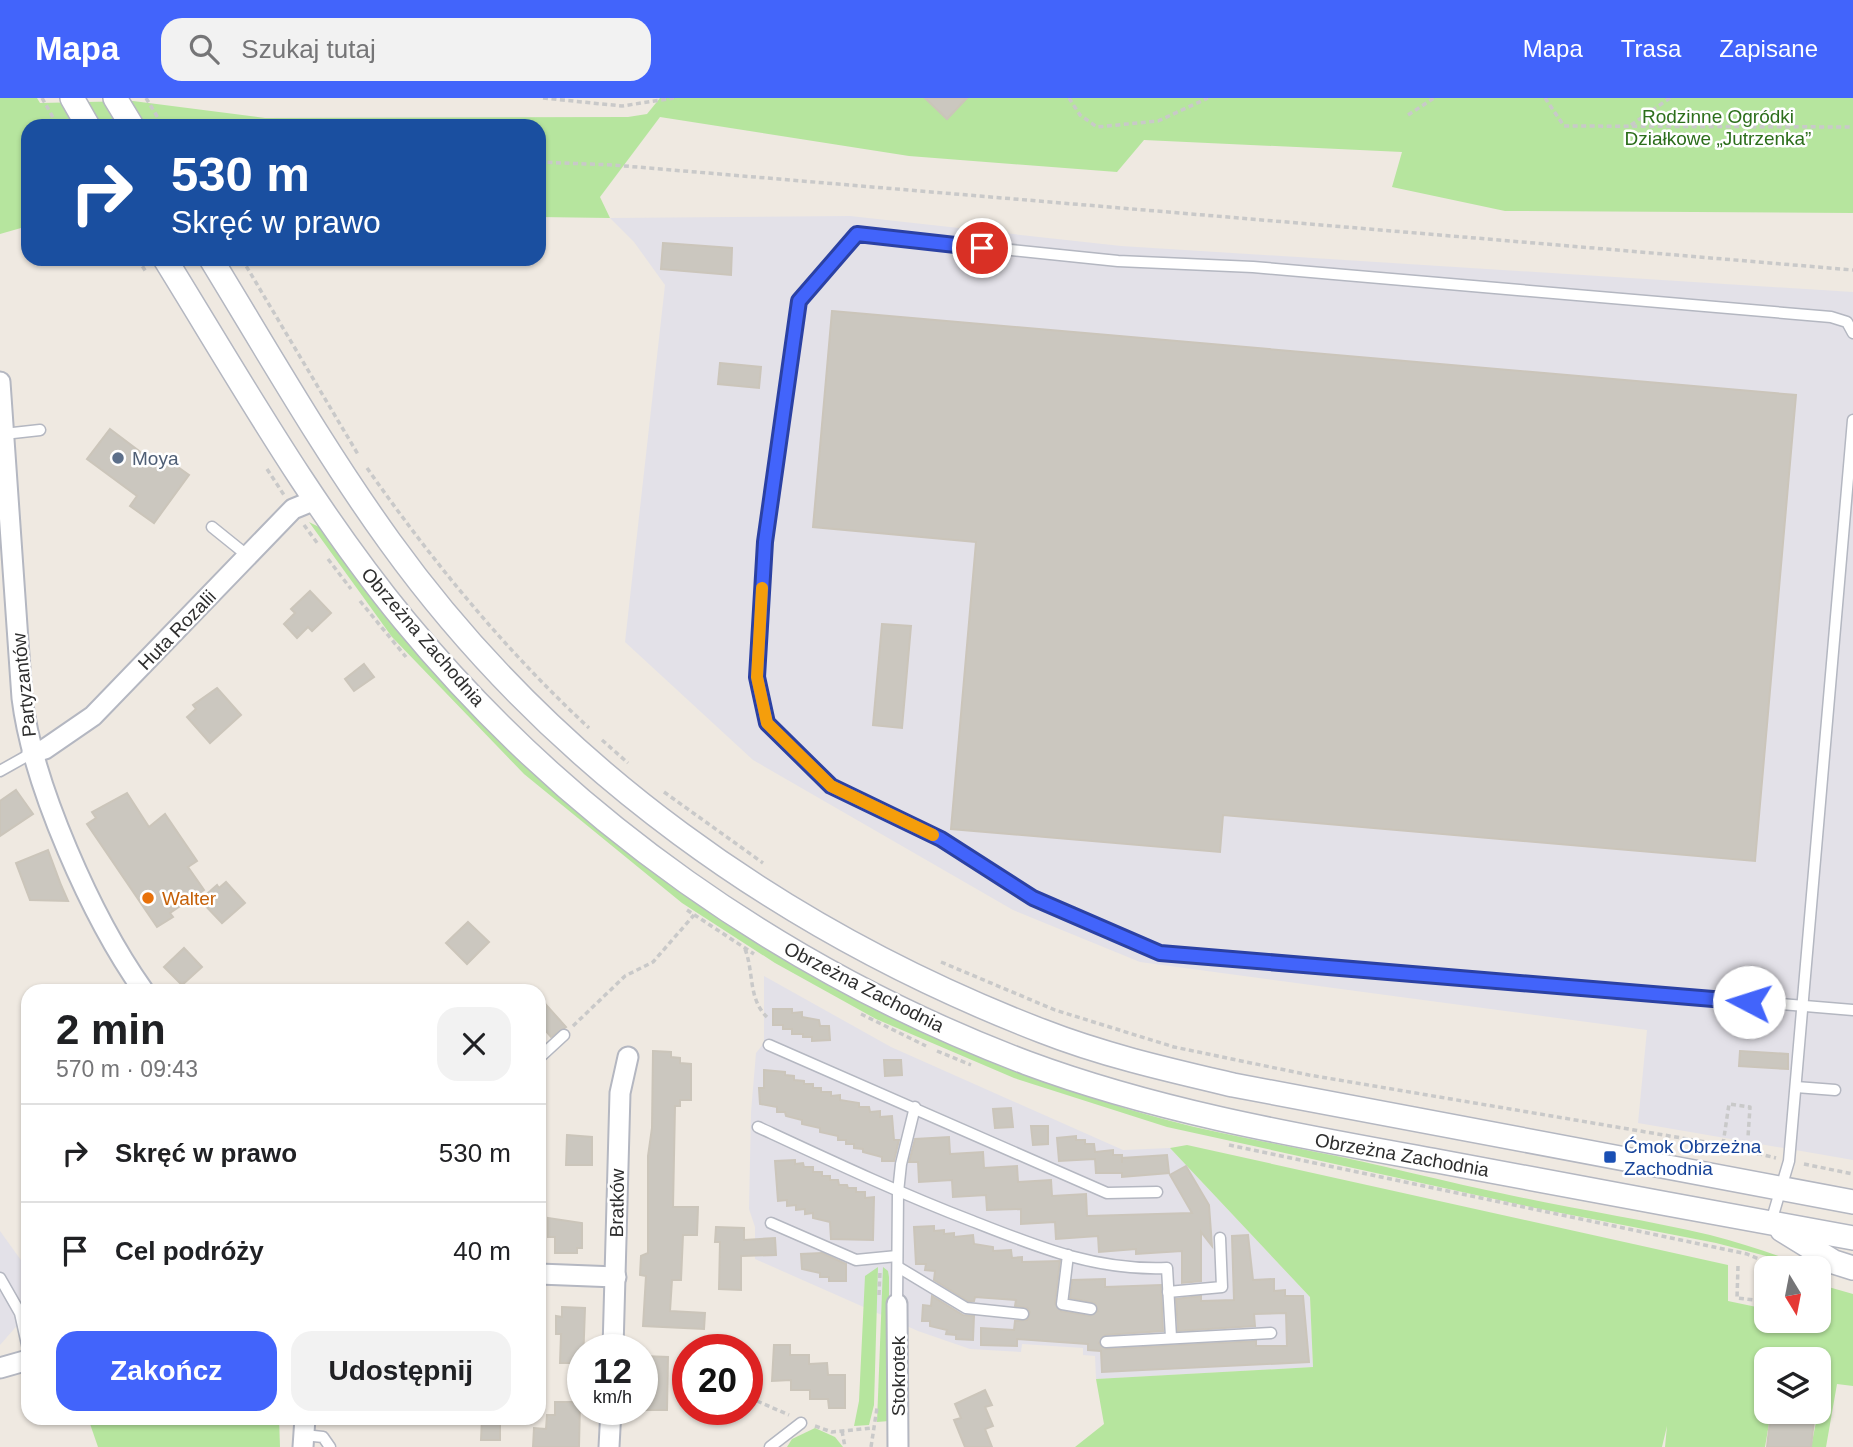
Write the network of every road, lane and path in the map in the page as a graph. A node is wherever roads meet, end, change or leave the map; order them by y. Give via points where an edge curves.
1 (42, 98) edge
2 (72, 98) edge
3 (116, 98) edge
4 (146, 98) edge
5 (542, 98) edge
6 (674, 98) edge
7 (1069, 98) edge
8 (1208, 98) edge
9 (1434, 98) edge
10 (1545, 98) edge
11 (1670, 98) edge
12 (1408, 115) dead end
13 (54, 119) edge
14 (84, 119) edge
15 (128, 119) edge
16 (159, 119) edge
17 (1853, 125) edge
18 (1629, 126) junction
19 (546, 162) edge
20 (142, 266) edge
21 (170, 266) edge
22 (215, 266) edge
23 (1853, 270) edge
24 (152, 281) dead end
25 (1853, 333) edge
26 (1, 389) edge
27 (1853, 420) edge
28 (40, 430) dead end
29 (4, 434) junction
30 (266, 467) dead end
31 (315, 500) junction
32 (292, 509) junction
33 (212, 527) dead end
34 (248, 556) junction
35 (412, 664) dead end
36 (32, 753) junction
37 (0, 771) edge
38 (684, 908) dead end
39 (694, 915) junction
40 (745, 949) junction
41 (756, 955) dead end
42 (139, 984) edge
43 (1802, 1006) junction
44 (1853, 1010) edge
45 (856, 1011) dead end
46 (767, 1017) dead end
47 (564, 1035) joint
48 (769, 1045) dead end
49 (546, 1052) edge
50 (628, 1057) dead end
51 (974, 1066) dead end
52 (1796, 1087) junction
53 (1835, 1090) dead end
54 (915, 1107) junction
55 (758, 1127) dead end
56 (1748, 1137) dead end
57 (1221, 1143) dead end
58 (1723, 1145) dead end
59 (1782, 1188) junction
60 (898, 1192) junction
61 (1157, 1192) dead end
62 (1853, 1202) edge
63 (771, 1223) dead end
64 (1771, 1223) junction
65 (1220, 1238) dead end
66 (1853, 1238) edge
67 (1068, 1255) junction
68 (1754, 1258) edge
69 (898, 1261) junction
70 (1738, 1266) dead end
71 (1853, 1268) edge
72 (546, 1274) edge
73 (616, 1277) junction
74 (0, 1278) edge
75 (1168, 1292) junction
76 (1754, 1300) edge
77 (897, 1304) joint
78 (1091, 1309) dead end
79 (1023, 1314) dead end
80 (21, 1318) edge
81 (1271, 1333) dead end
82 (614, 1334) edge
83 (1171, 1338) junction
84 (1106, 1342) dead end
85 (21, 1362) edge
86 (0, 1368) edge
87 (763, 1404) edge
88 (801, 1423) junction
89 (610, 1425) edge
90 (873, 1428) dead end
91 (842, 1431) junction
92 (304, 1433) edge
93 (330, 1447) edge
94 (609, 1447) edge
95 (770, 1447) edge
96 (845, 1447) edge
97 (898, 1447) edge

1 - 13 path
2 - 14 street
3 - 15 street
4 - 16 path
5 - 6 path via 622,106
7 - 8 path via 1080,115 1097,127 1158,121
9 - 12 path
10 - 18 path via 1564,126
11 - 18 path
17 - 18 path
19 - 23 path
20 - 24 path
21 - 31 street, Obrzeżna Zachodnia
22 - 59 street, Obrzeżna Zachodnia via 390,543 488,661 590,760 673,829 768,896 837,936 977,1005 1046,1033 1172,1071
25 - 43 lane via 1847,322 1831,317 1253,268 1118,261 857,234 799,301 765,542 757,677 767,723 831,786 941,839 1033,898 1160,953
26 - 29 street, Partyzantów
27 - 43 lane
28 - 29 lane
29 - 36 street, Partyzantów via 22,698
30 - 32 path
31 - 32 street, Huta Rozalii
31 - 64 street, Obrzeżna Zachodnia via 407,623 514,739 567,787 679,877 745,922 888,1002 1032,1065 1227,1121
32 - 34 street, Huta Rozalii
32 - 35 path
33 - 34 lane
34 - 36 street, Huta Rozalii via 93,716
36 - 37 lane
36 - 42 street, Partyzantów via 93,901
38 - 39 path
39 - 40 path
39 - 47 path via 653,961 625,976
40 - 41 path
40 - 46 path via 752,967 754,997
43 - 44 lane
43 - 52 lane
45 - 51 path
47 - 49 lane
48 - 54 lane
50 - 73 street, Bratków via 620,1093
52 - 53 lane
52 - 59 lane
54 - 60 lane
54 - 61 lane via 1107,1193
55 - 60 lane
56 - 58 path via 1750,1107 1729,1104
57 - 68 path
59 - 62 street, Obrzeżna Zachodnia
59 - 64 lane
60 - 67 lane
60 - 69 lane
63 - 69 lane via 856,1260
64 - 66 street, Obrzeżna Zachodnia
64 - 71 street via 1834,1262
65 - 75 lane via 1222,1287
67 - 75 lane via 1127,1270 1167,1268
67 - 78 lane via 1062,1304
69 - 77 lane
69 - 79 lane via 966,1308
70 - 76 path via 1737,1298
72 - 73 street
73 - 82 street, Bratków
74 - 80 lane
75 - 83 lane
77 - 97 street, Stokrotek
81 - 83 lane
83 - 84 lane
85 - 86 street
87 - 88 path
88 - 91 path
88 - 95 lane
89 - 94 street
90 - 91 path
91 - 96 path
92 - 93 lane via 323,1437

